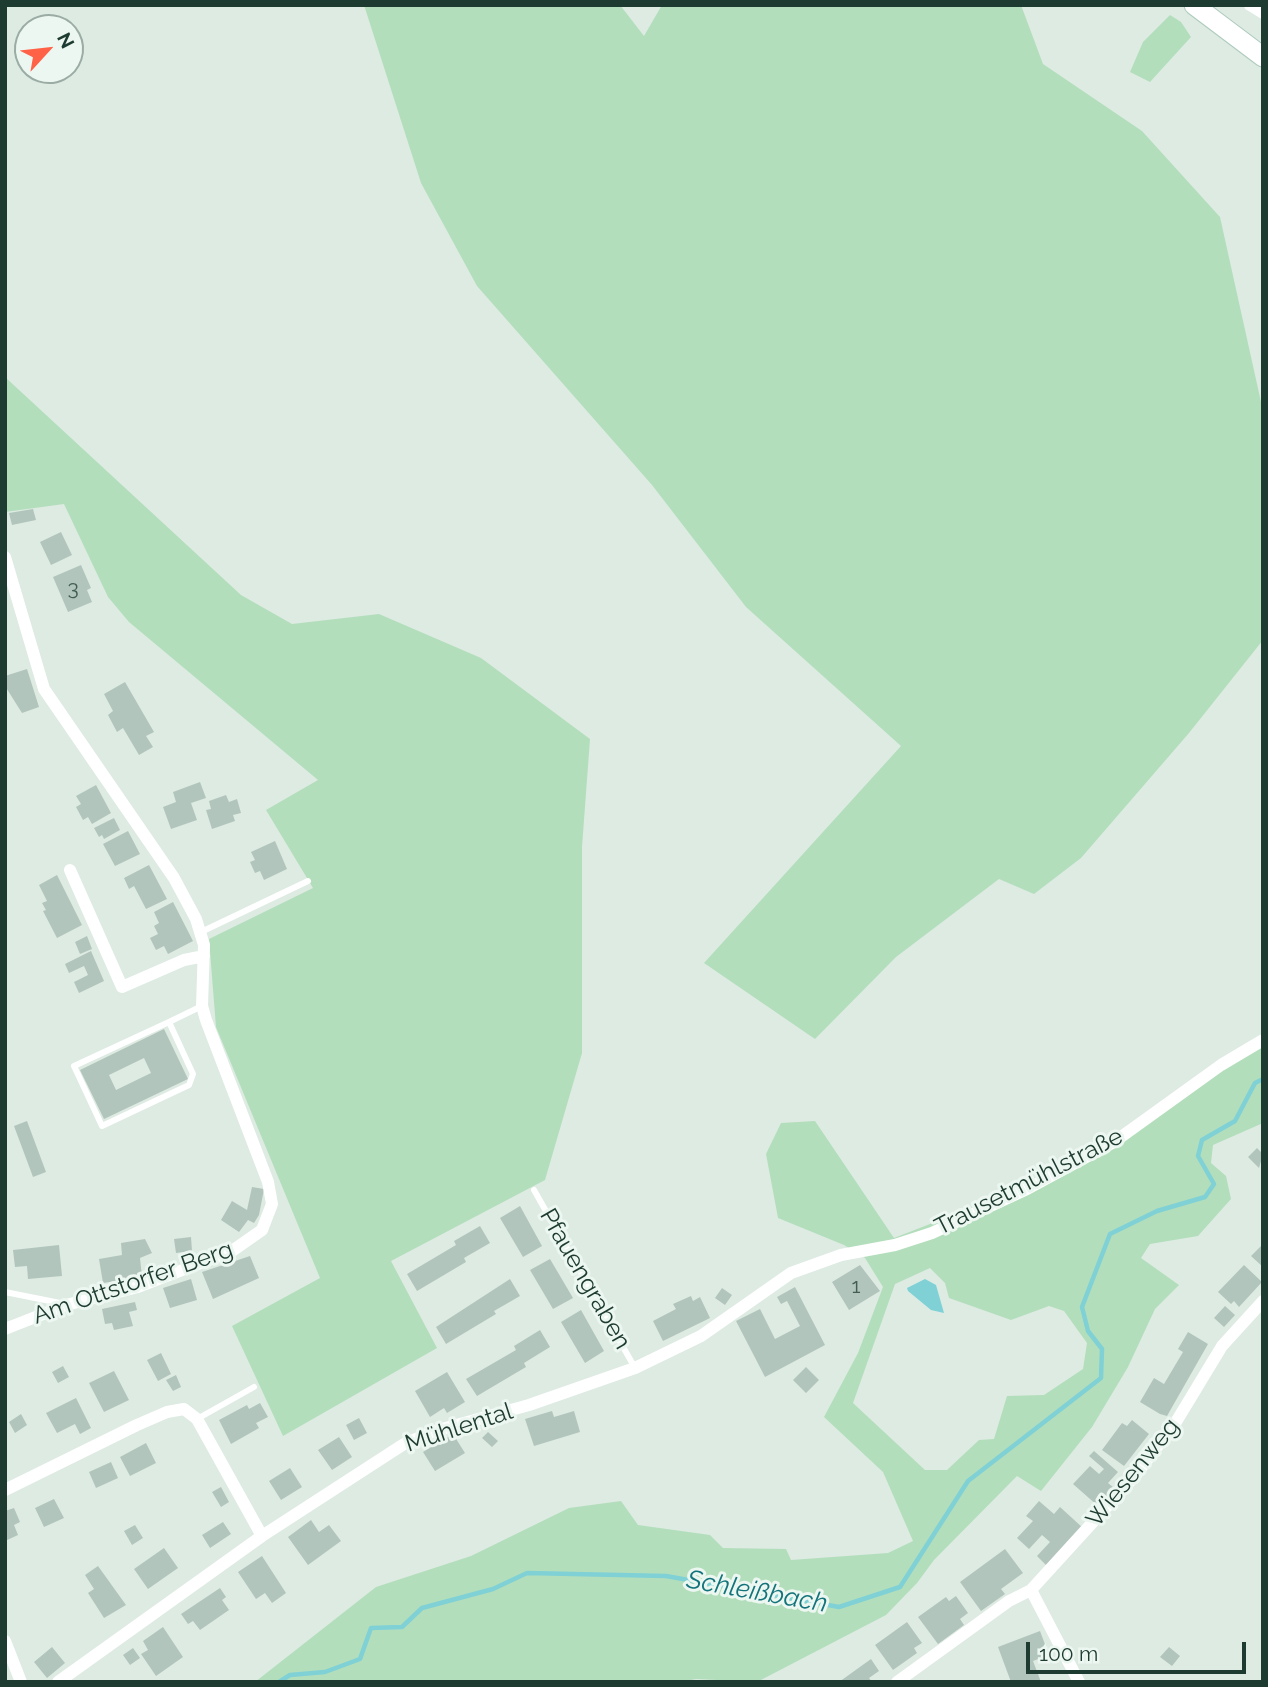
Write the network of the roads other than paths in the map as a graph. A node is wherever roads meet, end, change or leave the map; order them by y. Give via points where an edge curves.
1 (1194, 5) edge
2 (1250, 5) edge
3 (1263, 13) edge
4 (1263, 57) edge
5 (5, 557) edge
6 (70, 870) dead end
7 (308, 881) dead end
8 (201, 932) junction
9 (204, 956) junction
10 (202, 1006) junction
11 (169, 1022) junction
12 (1263, 1040) edge
13 (534, 1190) dead end
14 (895, 1245) joint
15 (5, 1292) edge
16 (1263, 1301) edge
17 (66, 1306) junction
18 (5, 1329) edge
19 (635, 1368) junction
20 (254, 1387) dead end
21 (197, 1419) junction
22 (5, 1490) edge
23 (262, 1536) junction
24 (1031, 1590) junction
25 (6, 1650) edge
26 (21, 1682) edge
27 (58, 1682) edge
28 (897, 1682) edge
29 (1079, 1682) edge

1 - 4 main road
2 - 3 street
5 - 8 street, Am Ottstorfer Berg via 44,689 174,878
6 - 9 street via 122,987
7 - 8 lane
8 - 9 street, Am Ottstorfer Berg
9 - 10 street, Am Ottstorfer Berg
10 - 11 lane
10 - 17 street, Am Ottstorfer Berg via 272,1194 271,1214 255,1237 232,1251 138,1287
11 - 11 lane via 74,1066 102,1126 189,1085 192,1074
12 - 14 street, Trausetmühlstraße via 1114,1142 1027,1189
13 - 19 lane, Pfauengraben
14 - 19 street, Mühlental via 841,1255 791,1273 701,1336
15 - 17 lane
16 - 24 street, Wiesenweg via 1222,1346 1162,1442 1134,1477
17 - 18 street, Am Ottstorfer Berg
19 - 23 street, Mühlental via 423,1436 347,1478
20 - 21 lane
21 - 22 street via 184,1409 167,1412
21 - 23 street
23 - 27 street, Mühlental
24 - 28 street, Wiesenweg
24 - 29 street
25 - 26 street

